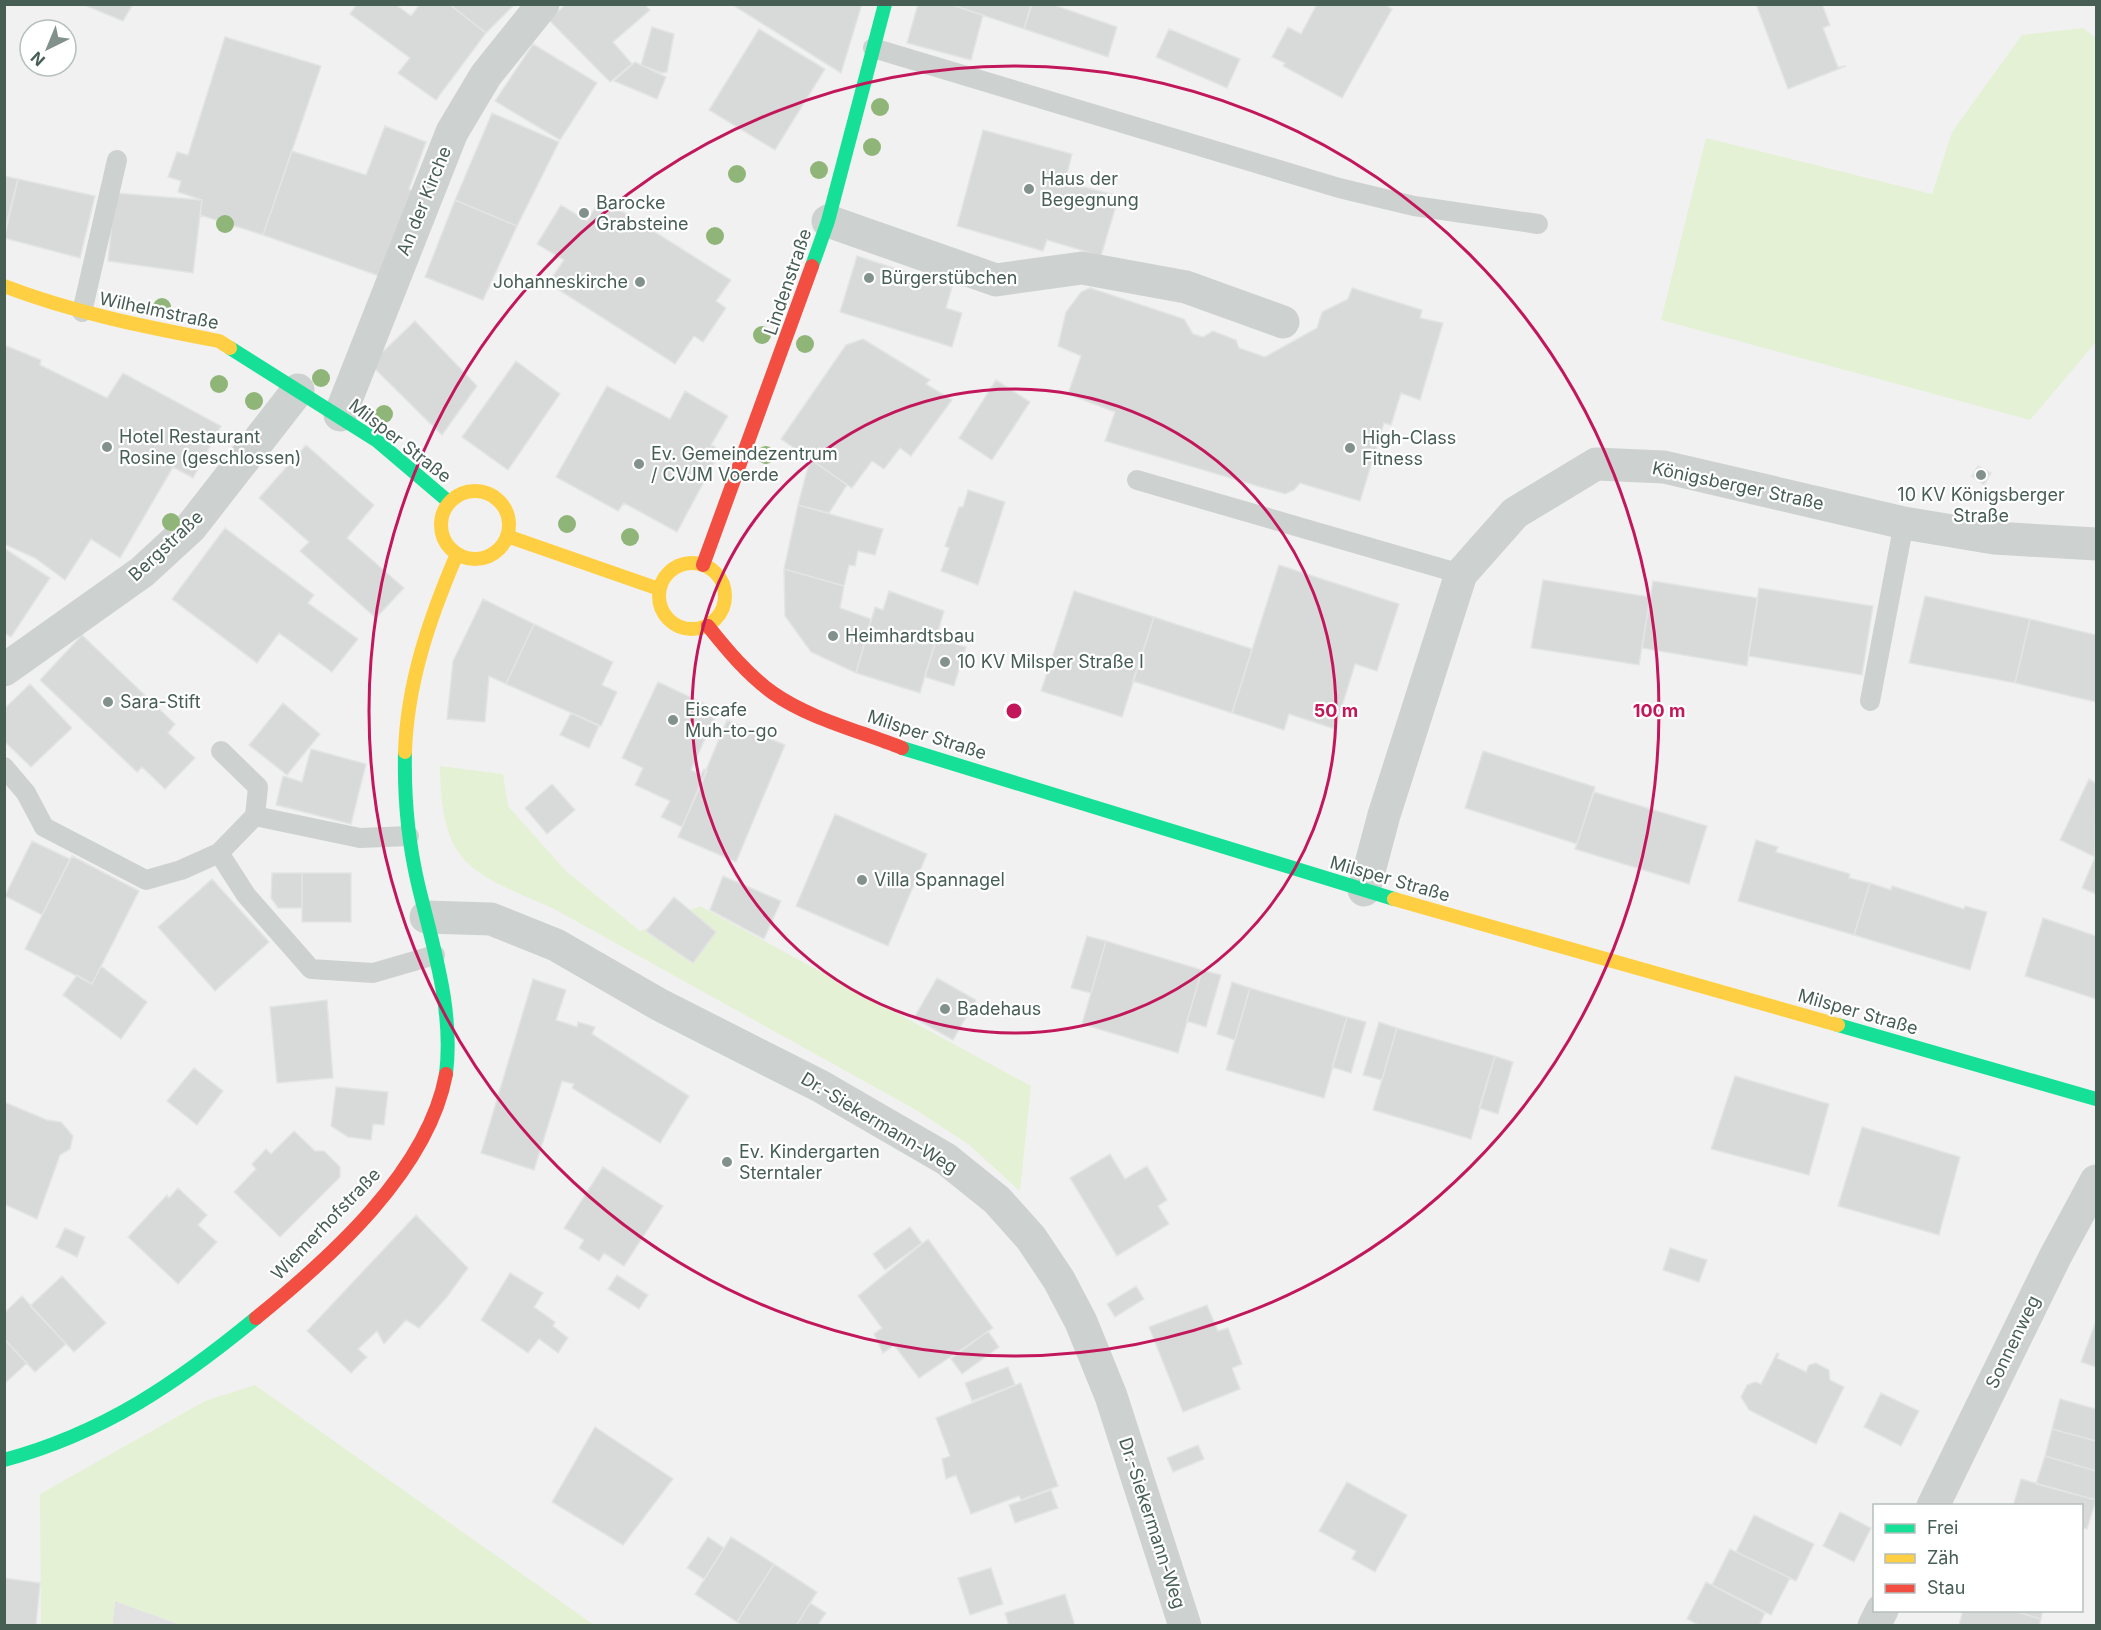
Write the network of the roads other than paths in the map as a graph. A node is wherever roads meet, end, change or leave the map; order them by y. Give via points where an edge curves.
1 (543, 4) edge
2 (885, 4) edge
3 (873, 48) junction
4 (117, 160) dead end
5 (828, 221) junction
6 (1538, 224) dead end
7 (4, 286) edge
8 (82, 312) junction
9 (1283, 322) dead end
10 (298, 390) junction
11 (340, 416) junction
12 (1137, 480) dead end
13 (450, 502) junction
14 (1904, 523) junction
15 (507, 536) junction
16 (2097, 544) edge
17 (457, 554) junction
18 (703, 565) junction
19 (1461, 574) junction
20 (659, 589) junction
21 (708, 626) junction
22 (4, 670) edge
23 (1870, 701) dead end
24 (221, 752) dead end
25 (4, 767) edge
26 (255, 816) junction
27 (410, 836) junction
28 (219, 853) junction
29 (1364, 891) junction
30 (426, 918) junction
31 (435, 955) junction
32 (2097, 1099) edge
33 (2097, 1181) edge
34 (4, 1460) edge
35 (1934, 1504) edge
36 (1881, 1612) edge
37 (1185, 1626) edge
38 (1874, 1626) edge

1 - 11 street, An der Kirche via 486,75 452,132
2 - 3 street, Lindenstraße
3 - 5 street, Lindenstraße
3 - 6 lane via 1340,188 1414,206
4 - 8 lane
5 - 9 street via 996,279 1082,268 1186,287
5 - 18 street, Lindenstraße
7 - 8 street, Wilhelmstraße
8 - 10 street, Wilhelmstraße via 219,342
10 - 11 street, Milsper Straße
10 - 22 street, Bergstraße via 191,527 142,572
11 - 13 street, Milsper Straße via 376,440
12 - 19 lane
13 - 15 street via 470,491 493,496 505,511
13 - 17 street via 441,520 441,530
14 - 16 street, Königsberger Straße via 1994,538
14 - 19 street, Königsberger Straße via 1664,467 1596,464 1515,513
14 - 23 lane
15 - 17 street via 499,548 486,556
15 - 20 street
17 - 27 street, Wiemerhofstraße via 435,601 408,708 403,792
18 - 20 street via 675,567
18 - 21 street via 720,578 725,588 723,610
19 - 29 street, Königsberger Straße via 1384,815
20 - 21 street via 660,608 672,623 689,630
21 - 29 street, Milsper Straße via 752,676 773,693 813,714 916,753
24 - 26 lane via 258,787
25 - 28 lane via 26,793 44,827 146,880
26 - 27 lane via 360,838
26 - 28 lane
27 - 30 street, Wiemerhofstraße
28 - 31 lane via 246,895 311,969 373,973
29 - 32 street, Milsper Straße
30 - 31 street, Wiemerhofstraße
30 - 37 street, Dr.-Siekermann-Weg via 491,920 556,945 660,1005 820,1086 946,1159 997,1200 1054,1271 1081,1322 1111,1396
31 - 34 street, Wiemerhofstraße via 447,1010 447,1064 441,1092 419,1147 366,1214 255,1320 171,1382 73,1438
33 - 35 street, Sonnenweg via 2055,1257
36 - 38 street

